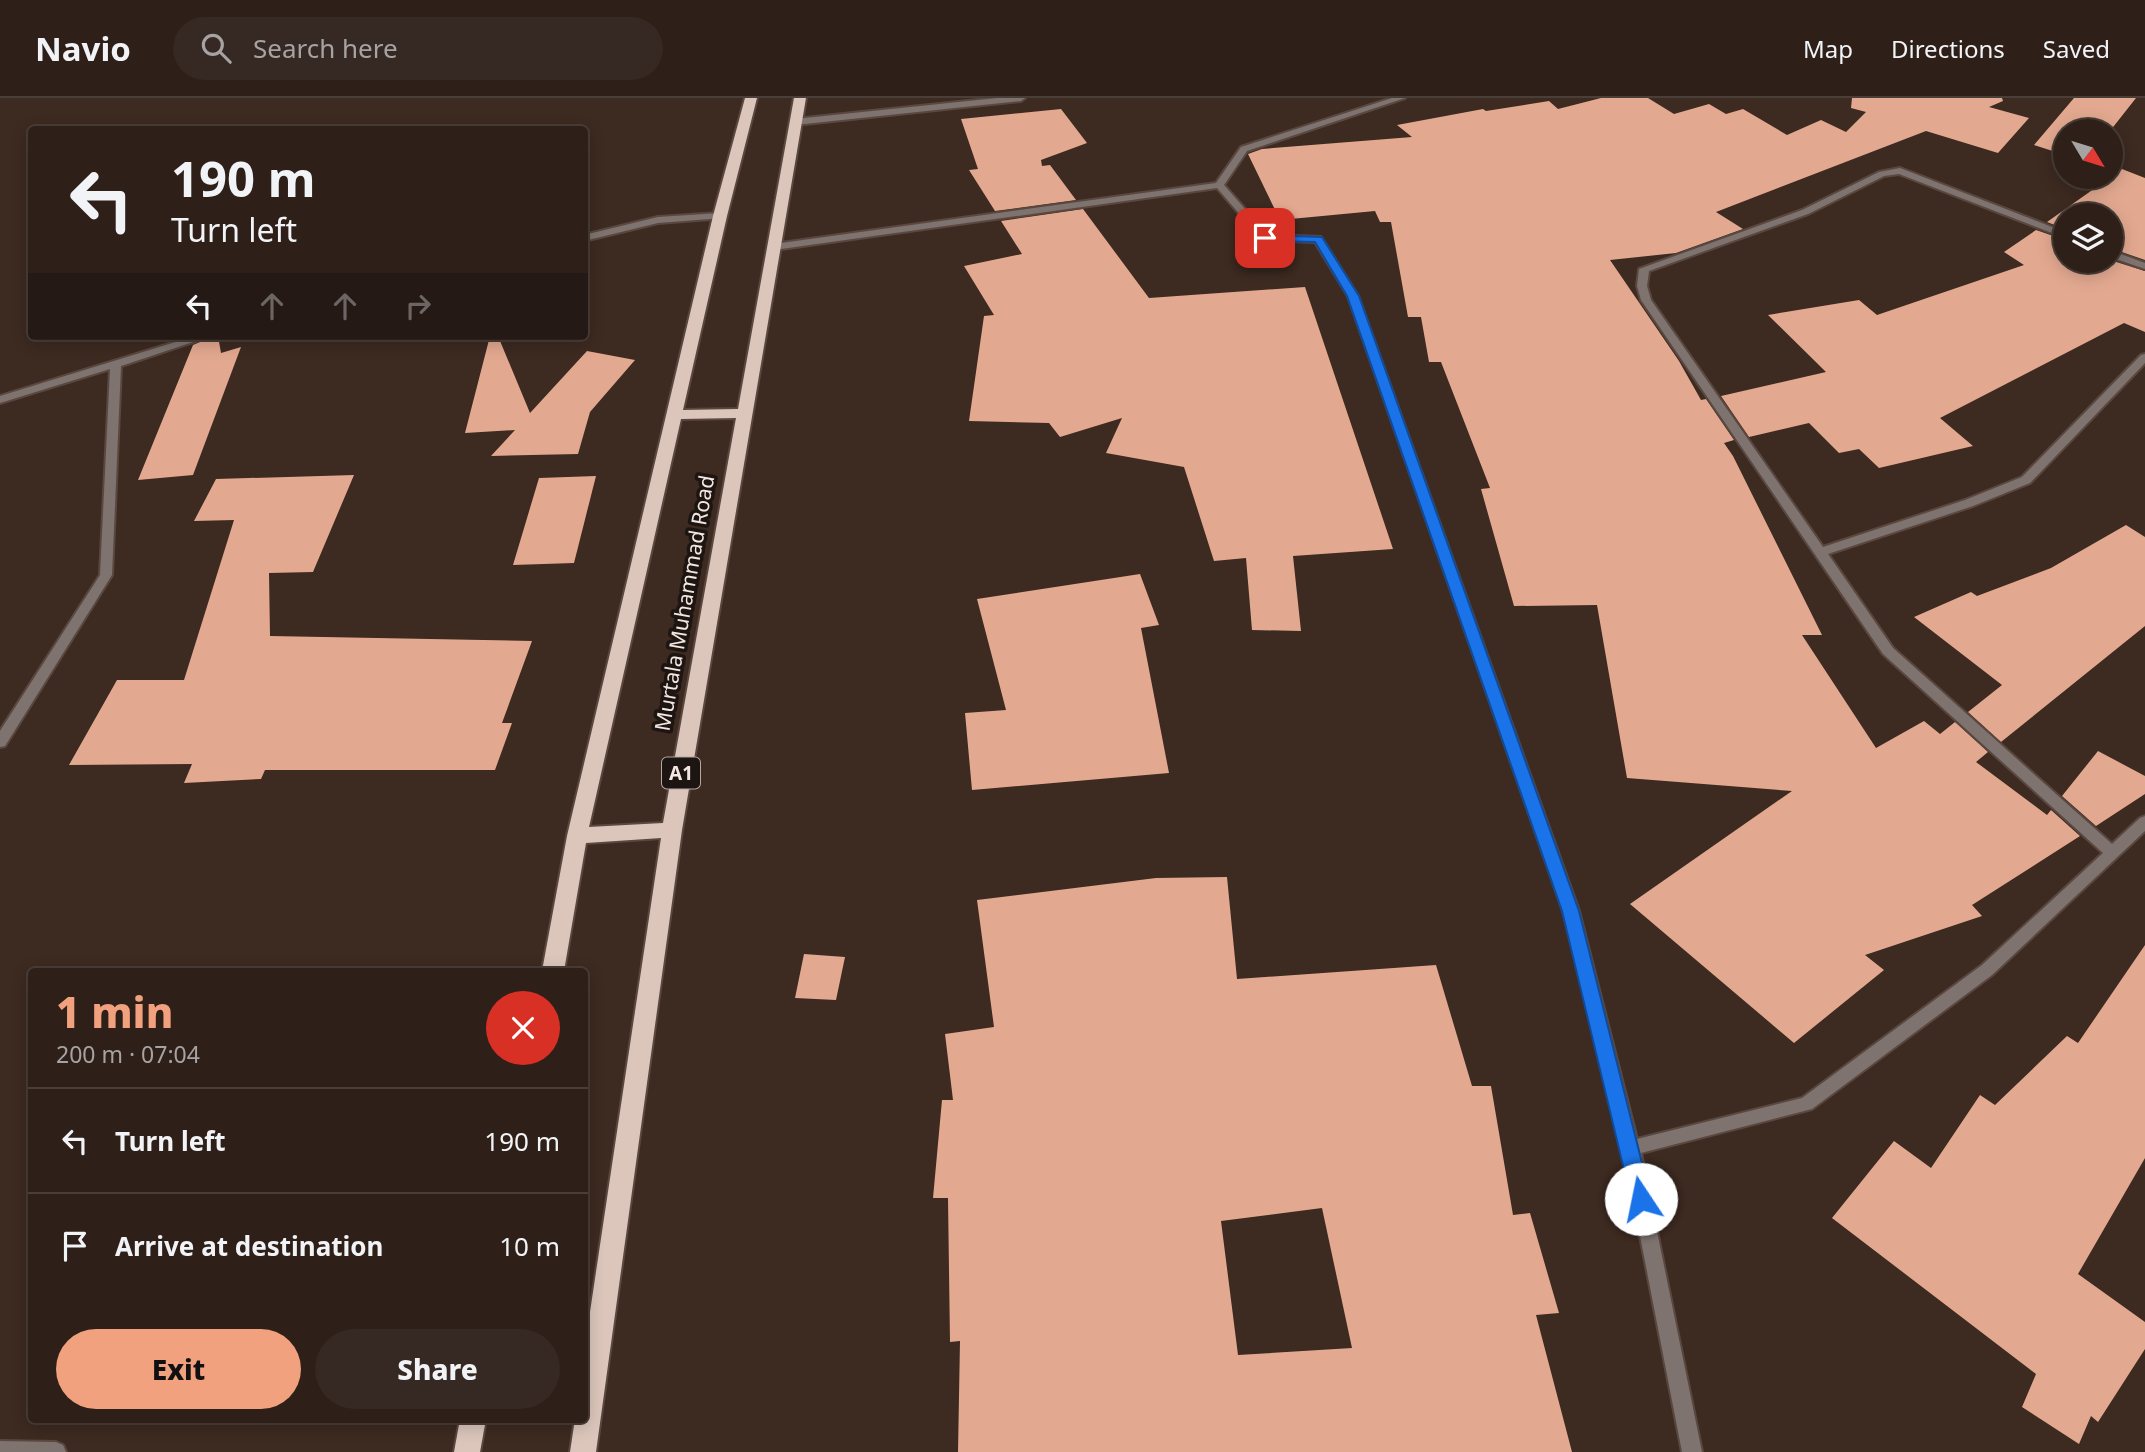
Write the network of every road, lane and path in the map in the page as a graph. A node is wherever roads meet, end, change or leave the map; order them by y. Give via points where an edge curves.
1 (751, 98) edge
2 (800, 98) edge
3 (1020, 98) edge
4 (1401, 98) edge
5 (795, 122) junction
6 (1219, 185) junction
7 (720, 216) junction
8 (2053, 230) edge
9 (588, 237) edge
10 (774, 247) junction
11 (2123, 258) edge
12 (2145, 266) edge
13 (194, 340) edge
14 (2145, 357) edge
15 (116, 365) junction
16 (0, 400) edge
17 (744, 413) junction
18 (674, 415) junction
19 (1819, 553) junction
20 (0, 741) edge
21 (2145, 822) edge
22 (671, 830) junction
23 (577, 836) junction
24 (2113, 853) junction
25 (554, 968) edge
26 (1630, 1148) junction
27 (588, 1417) edge
28 (472, 1423) edge
29 (587, 1423) edge
30 (0, 1451) edge
31 (57, 1452) edge
32 (467, 1452) edge
33 (583, 1452) edge
34 (1692, 1452) edge

1 - 7 highway
2 - 5 highway, Murtala Muhammad Road / A1
3 - 5 street
4 - 6 street via 1244,149
5 - 10 highway, Murtala Muhammad Road / A1
6 - 10 street
6 - 26 street via 1265,238 1318,239 1353,296 1571,911
7 - 9 street via 658,220
7 - 18 highway
8 - 19 street via 1900,171 1882,174 1805,212 1644,269 1646,300
10 - 17 highway, Murtala Muhammad Road / A1
11 - 12 street
13 - 15 street
14 - 19 street via 2026,480
15 - 16 street
15 - 20 street via 106,575
17 - 18 highway
17 - 22 highway, Murtala Muhammad Road / A1
18 - 23 highway
19 - 24 street via 1888,651
21 - 24 street
22 - 23 highway
22 - 27 highway, Murtala Muhammad Road / A1
23 - 25 highway
24 - 26 street via 1987,970 1806,1104
26 - 34 street
28 - 32 highway
29 - 33 highway, Murtala Muhammad Road / A1
30 - 31 street

